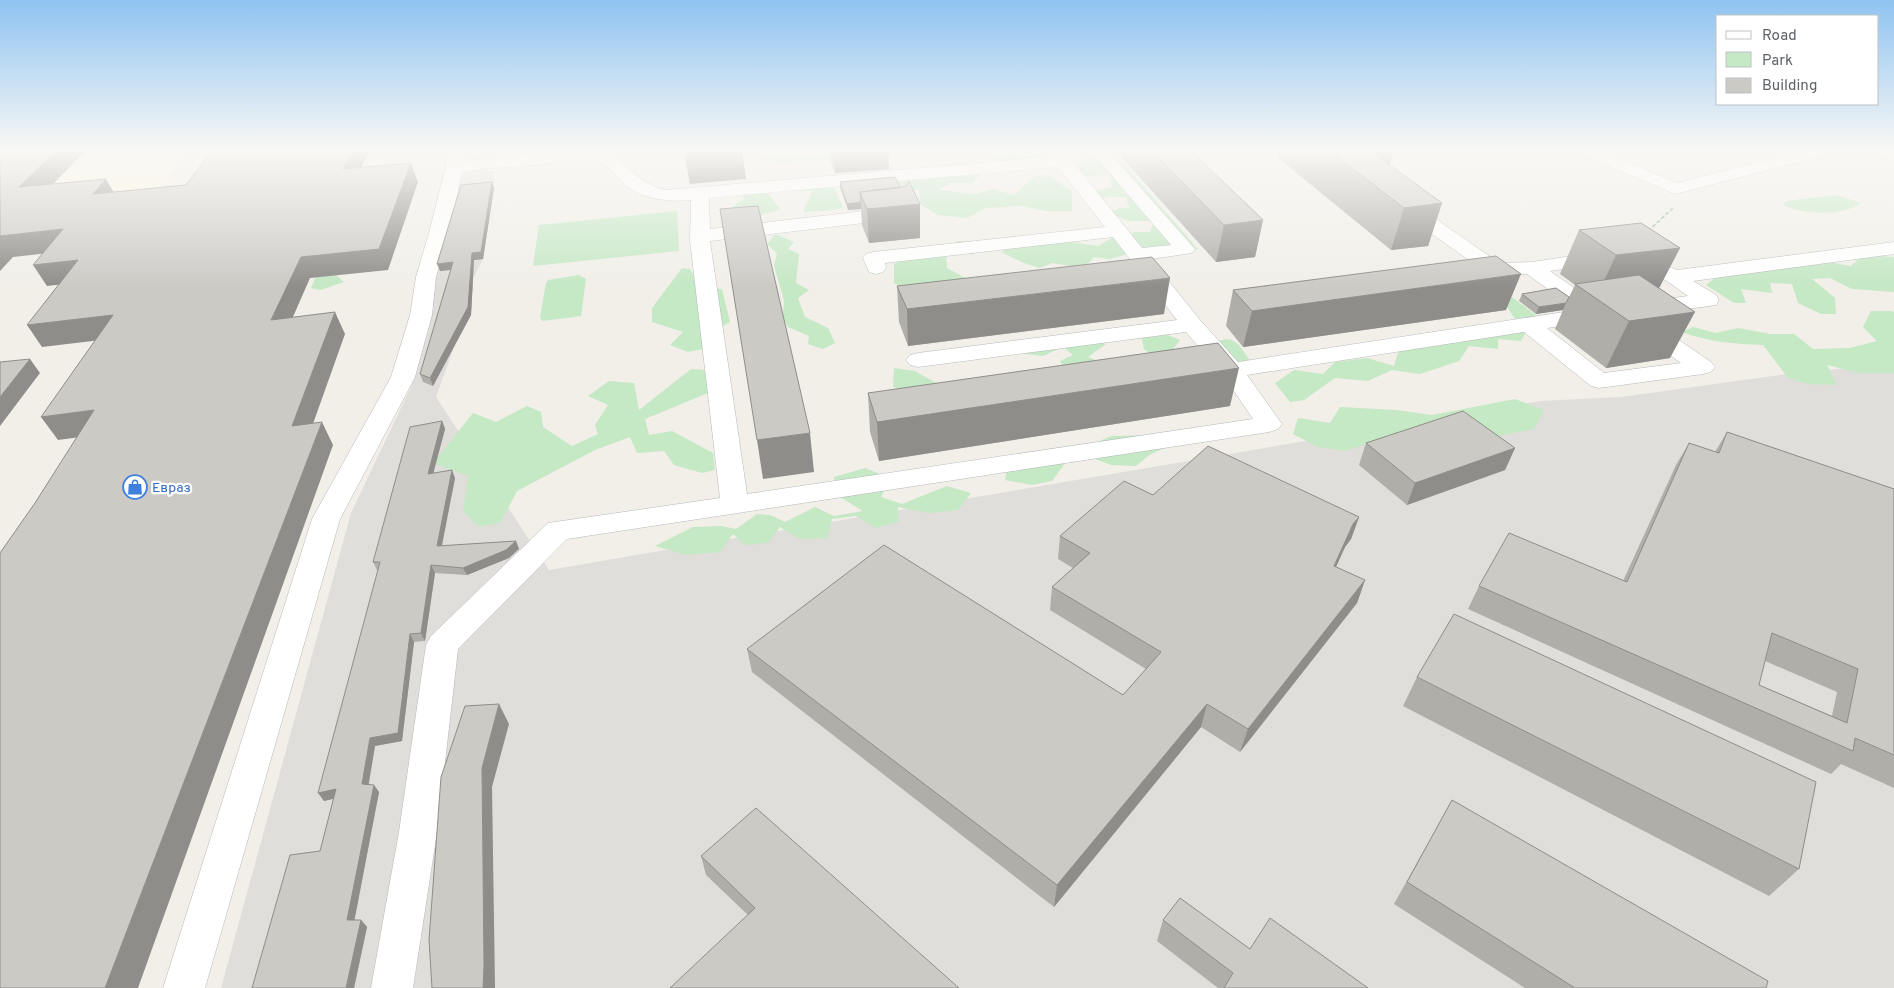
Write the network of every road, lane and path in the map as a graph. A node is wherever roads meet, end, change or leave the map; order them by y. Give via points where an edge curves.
1 (447, 196) edge
2 (700, 196) edge
3 (1097, 196) edge
4 (1139, 196) edge
5 (1412, 196) edge
6 (1686, 196) edge
7 (899, 213) edge
8 (1119, 231) junction
9 (701, 236) junction
10 (1894, 248) edge
11 (1625, 254) junction
12 (1137, 255) junction
13 (876, 268) dead end
14 (1532, 268) junction
15 (1674, 277) junction
16 (1621, 311) junction
17 (1596, 314) junction
18 (1192, 325) junction
19 (1529, 325) junction
20 (918, 360) dead end
21 (1232, 370) junction
22 (736, 506) junction
23 (184, 988) edge
24 (392, 988) edge

1 - 23 street via 426,277 421,315 403,377 326,519
2 - 9 street
3 - 8 street
4 - 12 street via 1185,249
5 - 14 street via 1418,214 1494,269
6 - 11 path
7 - 9 street
8 - 12 street
8 - 13 street via 873,258
9 - 22 street
10 - 15 street
11 - 14 street
11 - 15 street
12 - 18 street
14 - 17 street
15 - 16 street via 1708,300
16 - 17 street
16 - 19 street via 1703,367 1598,382
17 - 19 street
18 - 20 street
18 - 21 street
19 - 21 street
21 - 22 street via 1269,424
22 - 24 street via 558,530 442,645 418,832

